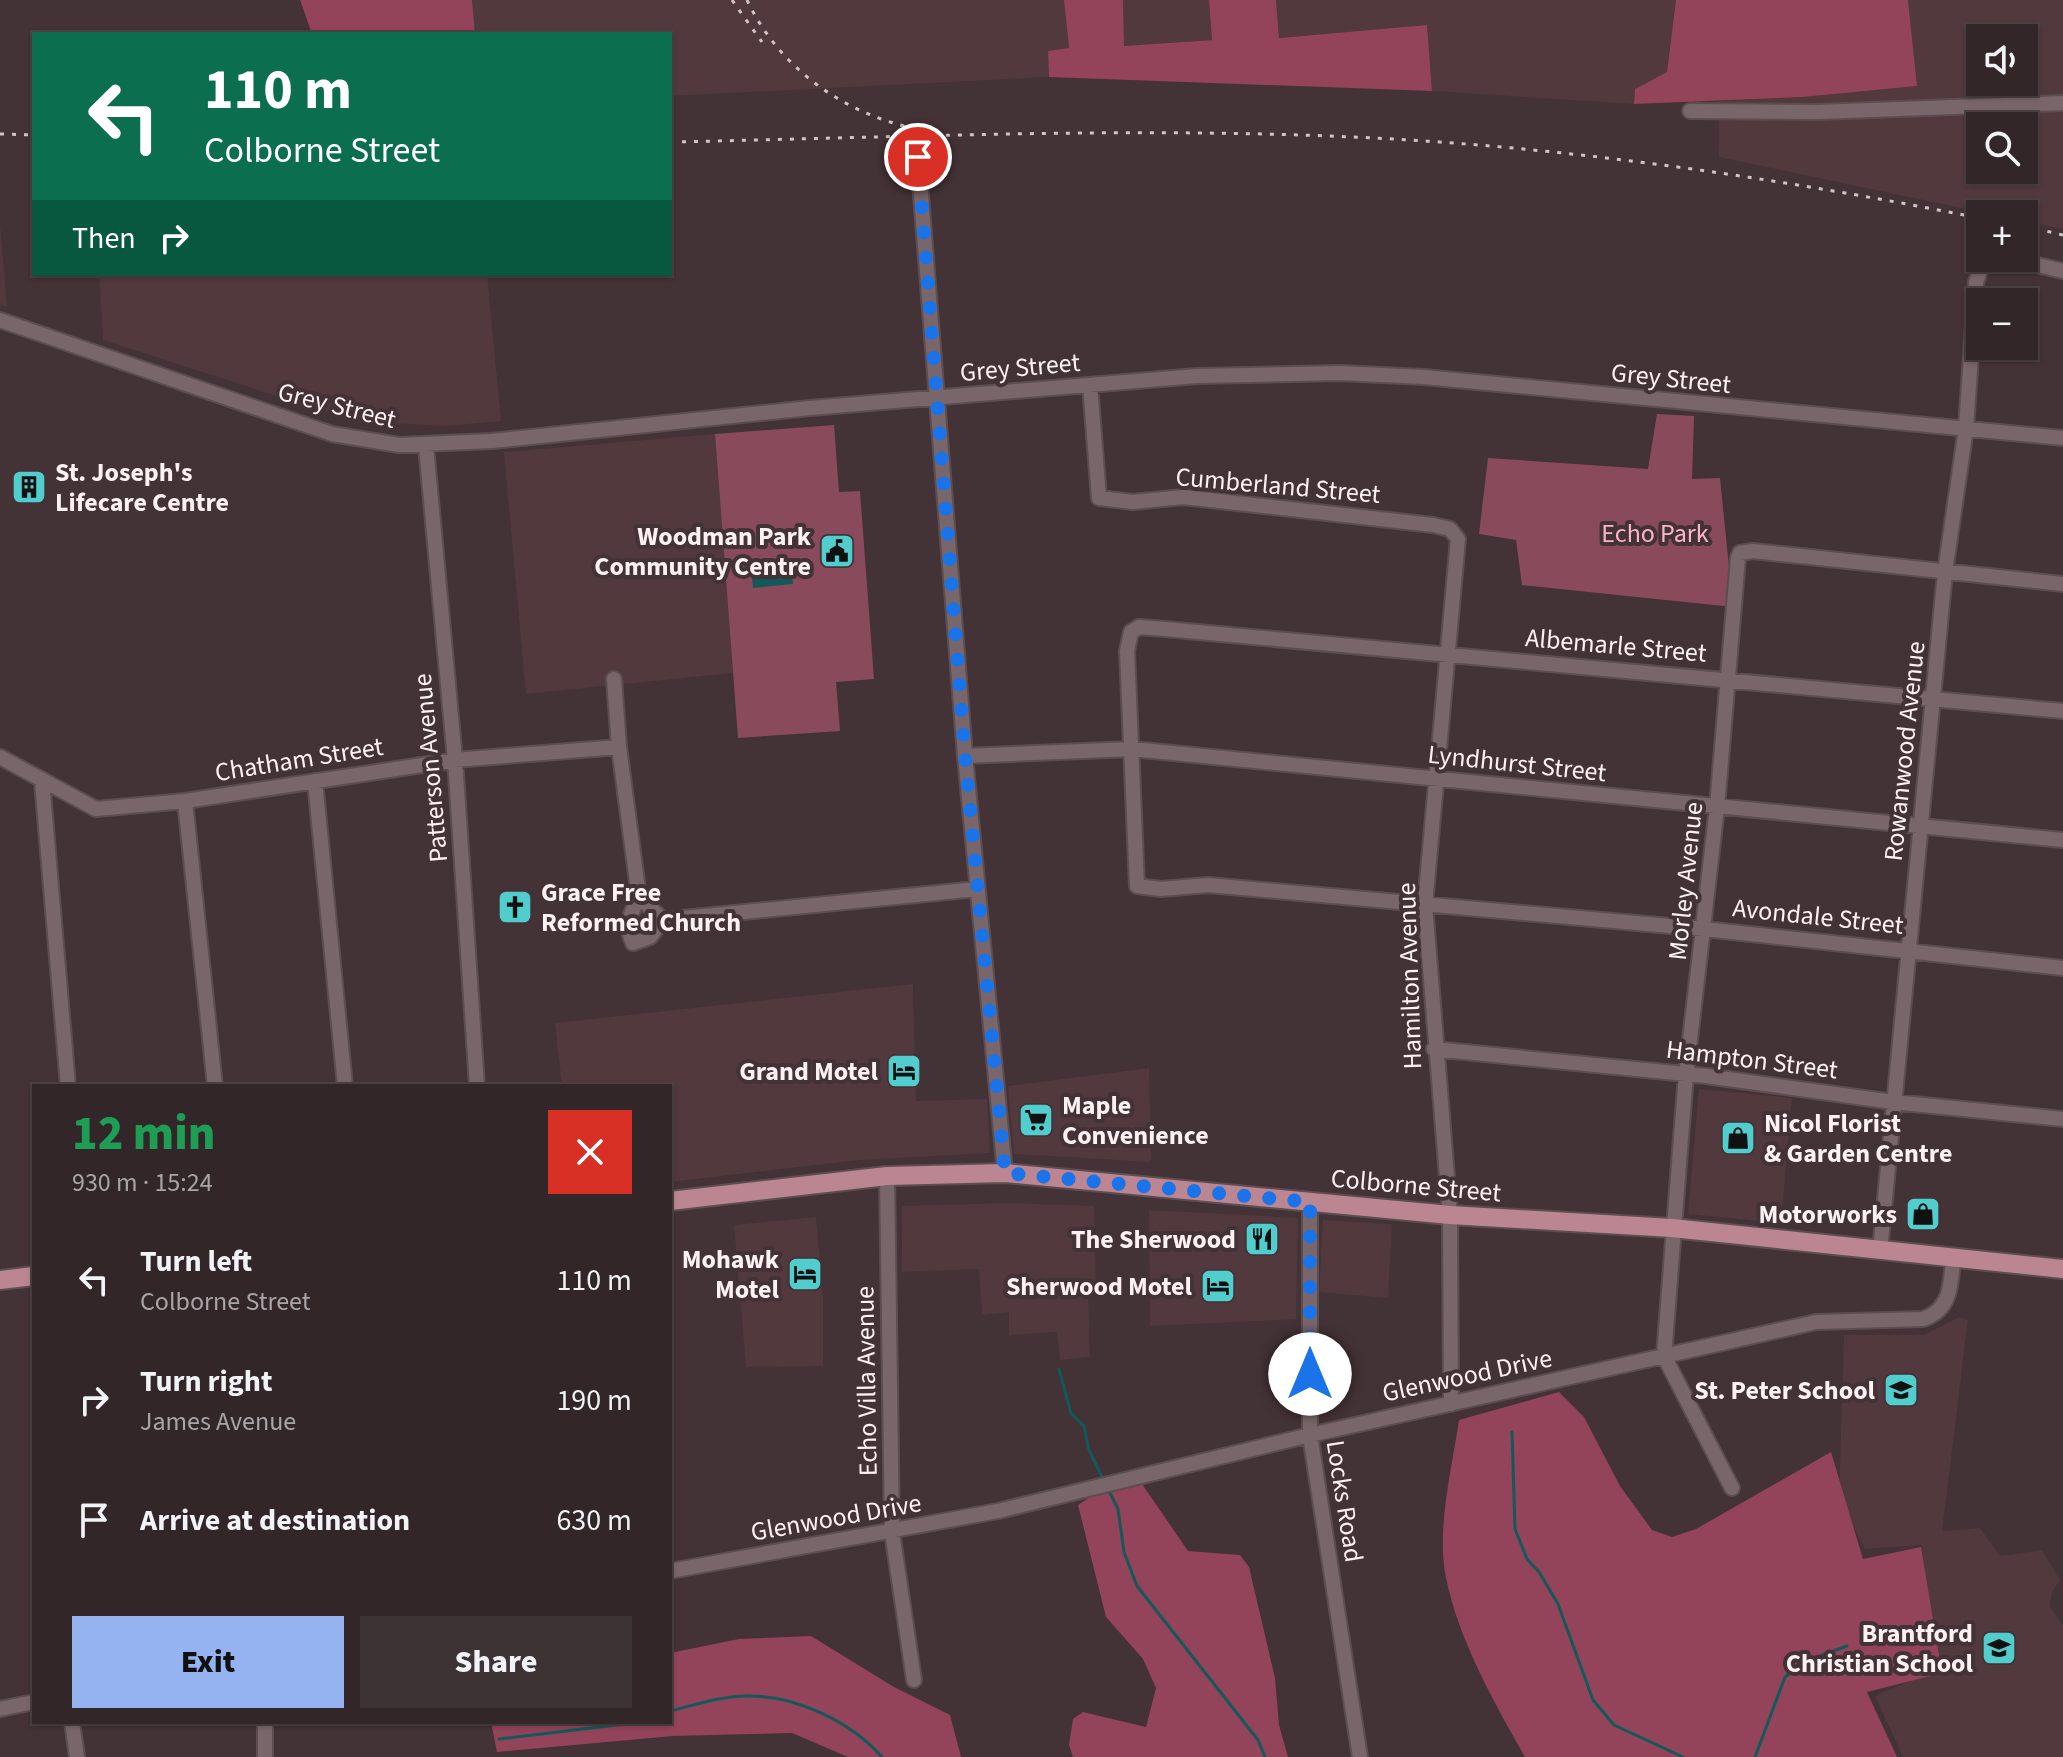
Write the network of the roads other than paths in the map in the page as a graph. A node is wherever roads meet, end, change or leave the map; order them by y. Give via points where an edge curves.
1 (2063, 103) edge
2 (1690, 111) dead end
3 (918, 157) dead end
4 (2038, 265) edge
5 (2063, 271) edge
6 (1980, 272) edge
7 (0, 320) edge
8 (1090, 385) junction
9 (937, 398) junction
10 (1966, 428) junction
11 (2063, 438) edge
12 (426, 446) junction
13 (1459, 544) joint
14 (1945, 572) junction
15 (2063, 584) edge
16 (1448, 653) junction
17 (614, 679) dead end
18 (1730, 679) junction
19 (1933, 701) junction
20 (2063, 711) edge
21 (619, 747) junction
22 (1132, 749) junction
23 (965, 756) junction
24 (0, 757) edge
25 (455, 760) junction
26 (1437, 780) junction
27 (42, 781) junction
28 (315, 781) junction
29 (185, 801) junction
30 (1717, 807) junction
31 (1921, 827) junction
32 (2063, 840) edge
33 (977, 889) junction
34 (639, 897) junction
35 (1425, 905) junction
36 (663, 920) junction
37 (1704, 929) junction
38 (1908, 949) junction
39 (2063, 968) edge
40 (1434, 1049) junction
41 (1686, 1074) junction
42 (68, 1084) edge
43 (215, 1084) edge
44 (345, 1084) edge
45 (477, 1084) edge
46 (1893, 1102) junction
47 (2063, 1119) edge
48 (1005, 1173) junction
49 (887, 1176) junction
50 (672, 1201) edge
51 (1310, 1202) junction
52 (1450, 1215) junction
53 (1672, 1228) junction
54 (1880, 1251) junction
55 (1953, 1259) junction
56 (2063, 1269) edge
57 (32, 1276) edge
58 (0, 1280) edge
59 (1664, 1356) junction
60 (1451, 1404) junction
61 (1310, 1435) junction
62 (1732, 1488) dead end
63 (892, 1532) junction
64 (672, 1571) edge
65 (914, 1680) dead end
66 (32, 1702) edge
67 (0, 1709) edge
68 (72, 1724) edge
69 (265, 1724) edge
70 (77, 1757) edge
71 (265, 1757) edge
72 (1360, 1757) edge

1 - 2 street
3 - 9 street
4 - 5 street
6 - 10 street, Rowanwood Avenue
7 - 12 street, Grey Street via 332,434
8 - 9 street, Grey Street
8 - 10 street, Grey Street via 1256,373 1390,374
8 - 13 street, Cumberland Street via 1099,498 1133,502 1183,497 1433,525 1456,533
9 - 12 street, Grey Street
9 - 23 street
10 - 11 street, Grey Street
10 - 14 street, Rowanwood Avenue
12 - 25 street, Patterson Avenue
13 - 16 street, Hamilton Avenue
14 - 15 street
14 - 18 street, Morley Avenue via 1740,553
14 - 19 street, Rowanwood Avenue
16 - 18 street, Albemarle Street
16 - 22 street, Albemarle Street via 1139,627 1129,638
16 - 26 street, Hamilton Avenue
17 - 21 street
18 - 19 street, Albemarle Street
18 - 30 street, Morley Avenue
19 - 20 street, Albemarle Street
19 - 31 street, Rowanwood Avenue
21 - 25 street, Chatham Street
21 - 34 street
22 - 23 street, Lyndhurst Street
22 - 26 street, Lyndhurst Street
22 - 35 street, Avondale Street via 1137,886 1208,885
23 - 33 street
24 - 27 street, Chatham Street
25 - 28 street, Chatham Street
25 - 45 street, Patterson Avenue
26 - 30 street, Lyndhurst Street
26 - 35 street, Hamilton Avenue
27 - 29 street, Chatham Street via 96,809
27 - 42 street
28 - 29 street, Chatham Street
28 - 44 street
29 - 43 street
30 - 31 street, Lyndhurst Street
30 - 37 street, Morley Avenue
31 - 32 street, Lyndhurst Street
31 - 38 street, Rowanwood Avenue
33 - 36 street
33 - 48 street
34 - 36 street
34 - 36 street via 629,915 633,943 650,937
35 - 37 street, Avondale Street
35 - 40 street, Hamilton Avenue
37 - 38 street, Avondale Street
37 - 41 street, Morley Avenue
38 - 39 street, Avondale Street
38 - 46 street, Rowanwood Avenue
40 - 41 street, Hampton Street
40 - 52 street, Hamilton Avenue
41 - 46 street, Hampton Street
41 - 53 street, Morley Avenue
46 - 47 street, Hampton Street
46 - 54 street, Rowanwood Avenue
48 - 49 main road, Colborne Street
48 - 51 main road, Colborne Street
49 - 50 main road, Colborne Street
49 - 63 street, Echo Villa Avenue
51 - 52 main road, Colborne Street
51 - 61 street, Locks Road
52 - 53 main road, Colborne Street
52 - 60 street, Hamilton Avenue
53 - 54 main road, Colborne Street
53 - 59 street, Morley Avenue
54 - 55 main road, Colborne Street
55 - 56 main road, Colborne Street
55 - 59 street, Glenwood Drive via 1945,1303 1940,1312 1923,1319 1816,1322
57 - 58 main road
59 - 60 street, Glenwood Drive
59 - 62 street
60 - 61 street, Glenwood Drive
61 - 63 street, Glenwood Drive
61 - 72 street, Locks Road
63 - 64 street, Glenwood Drive
63 - 65 street, Echo Villa Avenue
66 - 67 street
68 - 70 street
69 - 71 street

